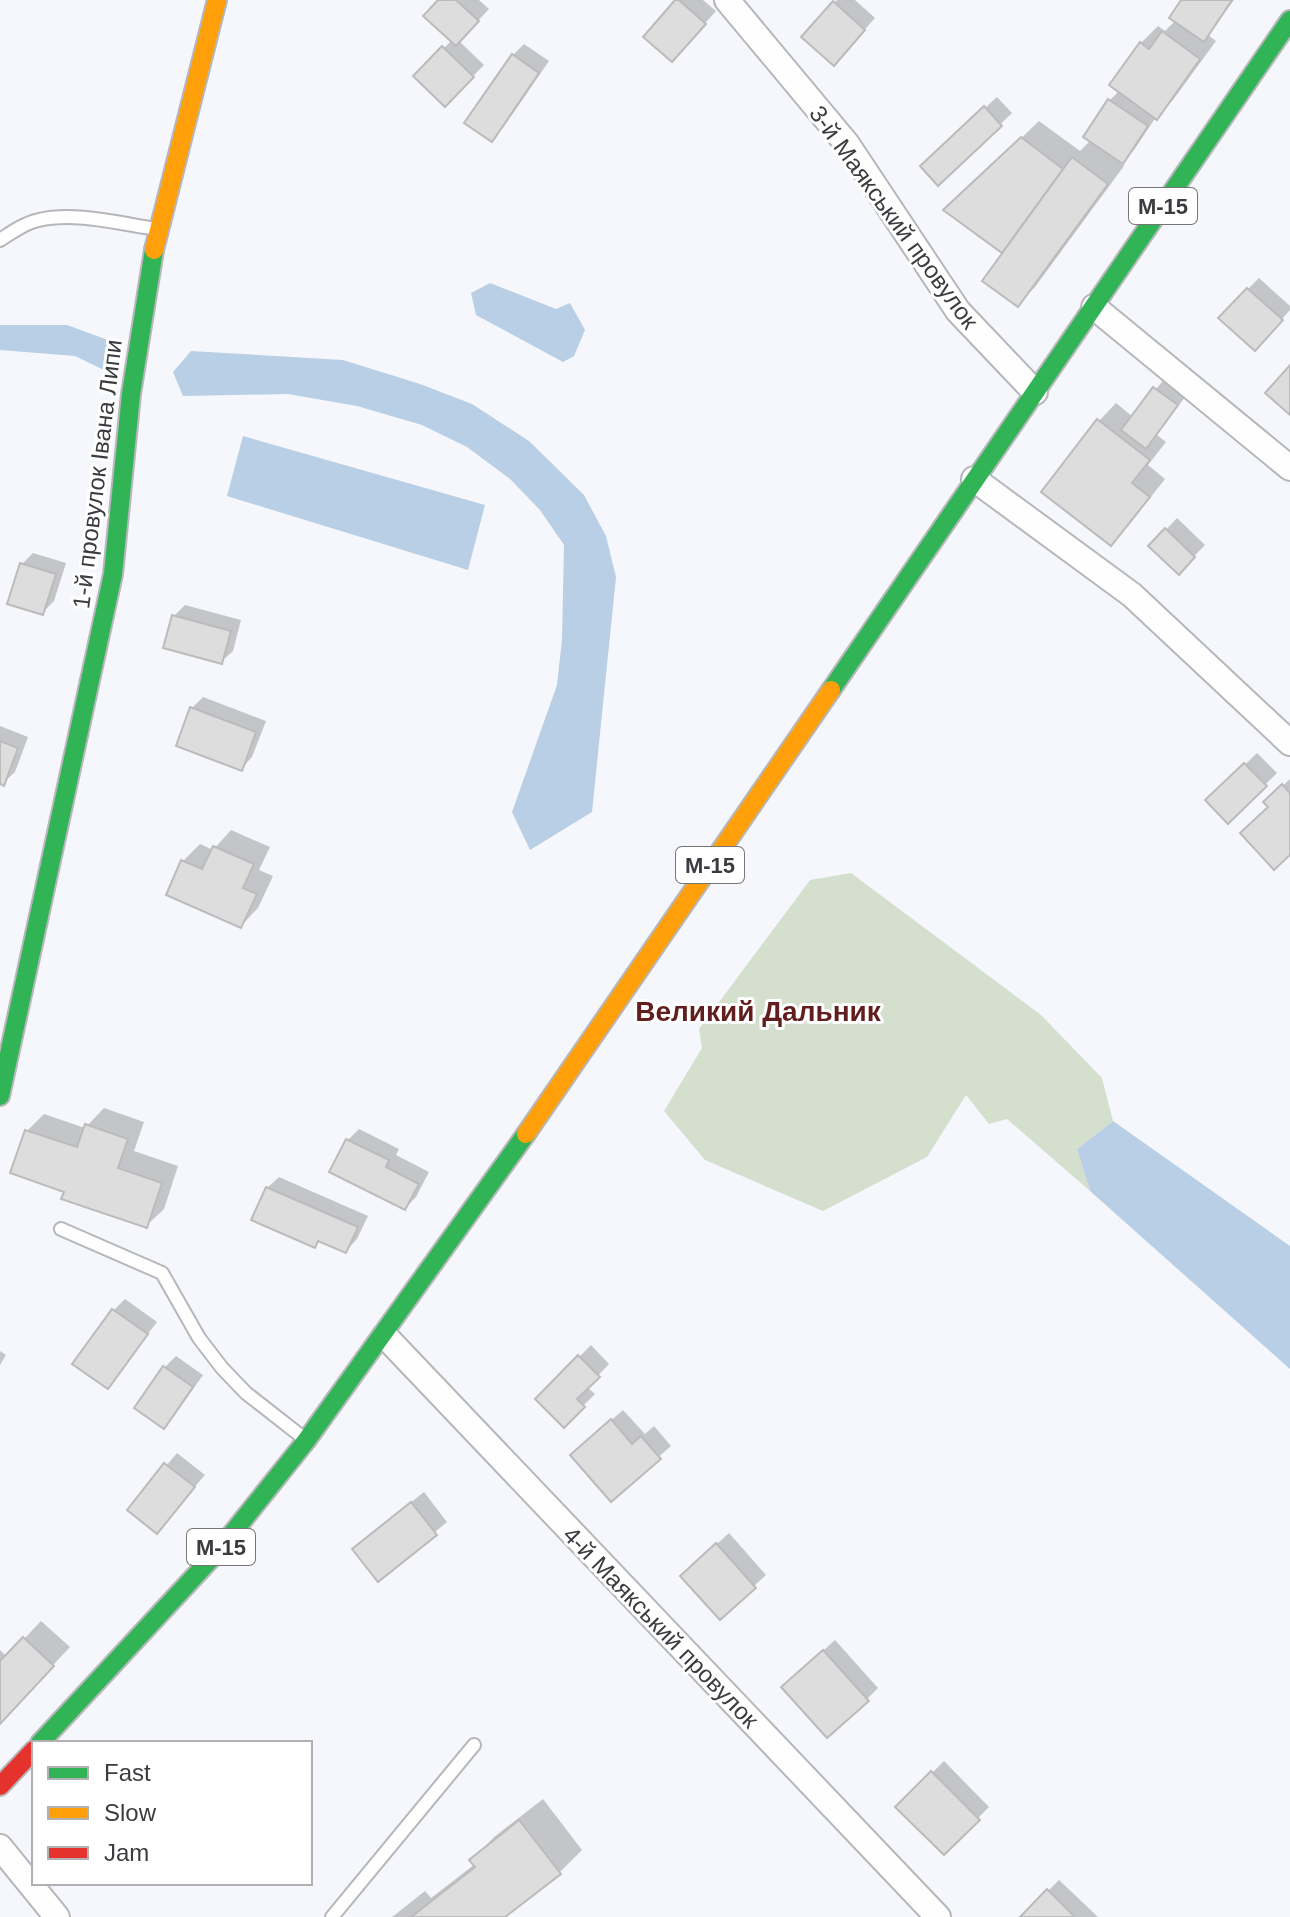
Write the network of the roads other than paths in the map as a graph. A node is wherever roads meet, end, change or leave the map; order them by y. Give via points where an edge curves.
1 (217, 0) edge
2 (727, 0) edge
3 (1290, 20) edge
4 (157, 229) junction
5 (0, 240) edge
6 (1094, 307) junction
7 (1035, 392) junction
8 (1290, 468) edge
9 (974, 479) junction
10 (1290, 743) edge
11 (0, 1096) edge
12 (61, 1229) dead end
13 (385, 1336) junction
14 (306, 1441) junction
15 (42, 1741) edge
16 (474, 1745) dead end
17 (32, 1752) edge
18 (0, 1786) edge
19 (0, 1847) edge
20 (57, 1917) edge
21 (332, 1917) edge
22 (938, 1917) edge

1 - 4 main road, 1-й провулок Івана Липи
2 - 7 street, 3-й Маякський провулок via 847,144 958,311
3 - 6 main road, М-15
4 - 5 lane via 58,217 30,223
4 - 11 main road, 1-й провулок Івана Липи via 131,394 113,574
6 - 7 main road, М-15
6 - 8 street
7 - 9 main road, М-15
9 - 10 street via 1132,595
9 - 13 main road, М-15
12 - 14 lane via 162,1273 222,1368
13 - 14 main road, М-15
13 - 22 street, 4-й Маякський провулок
14 - 15 main road, М-15 via 219,1550
16 - 21 lane
17 - 18 main road
19 - 20 street

